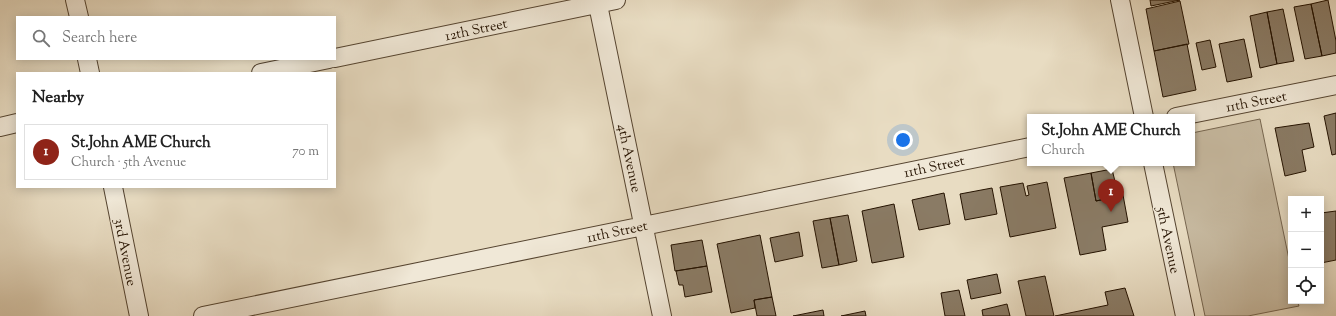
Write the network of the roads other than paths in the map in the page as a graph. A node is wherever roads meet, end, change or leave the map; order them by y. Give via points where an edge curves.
1 (76, 0) edge
2 (616, 0) edge
3 (1120, 0) edge
4 (597, 2) edge
5 (79, 16) edge
6 (336, 58) edge
7 (87, 60) edge
8 (324, 60) edge
9 (90, 72) edge
10 (266, 72) edge
11 (1336, 85) edge
12 (1143, 114) edge
13 (1191, 114) edge
14 (16, 123) edge
15 (0, 127) edge
16 (1027, 148) edge
17 (1154, 166) edge
18 (113, 188) edge
19 (644, 226) junction
20 (139, 316) edge
21 (204, 316) edge
22 (662, 316) edge
23 (1184, 316) edge

1 - 5 street
2 - 4 street, 12th Street
3 - 12 street
4 - 6 street, 12th Street
4 - 19 street, 4th Avenue
7 - 9 street
8 - 10 street
11 - 13 street, 11th Street
14 - 15 street
16 - 19 street, 11th Street
17 - 23 street, 5th Avenue
18 - 20 street, 3rd Avenue
19 - 21 street, 11th Street
19 - 22 street, 4th Avenue

